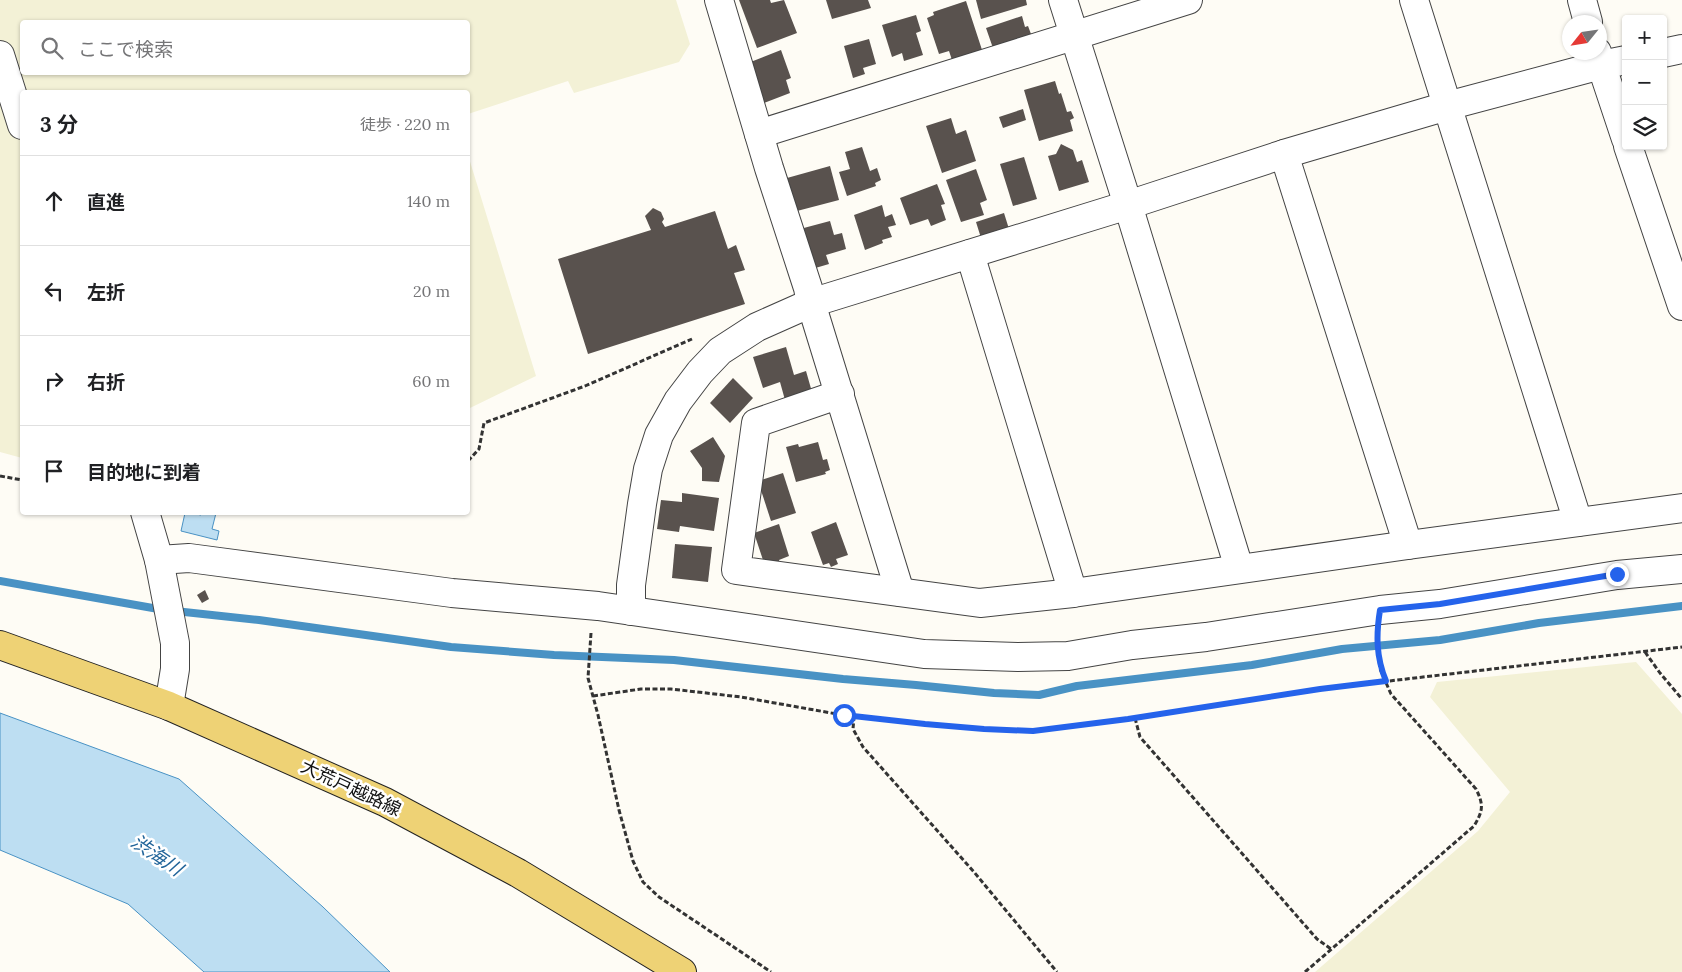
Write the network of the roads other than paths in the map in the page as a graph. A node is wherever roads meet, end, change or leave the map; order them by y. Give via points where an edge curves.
1 (719, 0) edge
2 (1063, 0) edge
3 (1188, 0) edge
4 (1414, 0) edge
5 (1582, 0) edge
6 (1586, 15) edge
7 (1074, 37) junction
8 (1682, 49) edge
9 (1667, 52) edge
10 (0, 55) edge
11 (1608, 59) edge
12 (1447, 106) junction
13 (20, 119) edge
14 (1622, 121) edge
15 (759, 134) junction
16 (1629, 150) edge
17 (1284, 154) junction
18 (1128, 206) junction
19 (970, 254) junction
20 (811, 303) junction
21 (1682, 306) edge
22 (840, 394) junction
23 (1682, 508) edge
24 (146, 515) edge
25 (1578, 522) junction
26 (1408, 545) junction
27 (159, 560) junction
28 (1239, 568) junction
29 (1682, 569) edge
30 (900, 592) junction
31 (1073, 594) junction
32 (631, 611) junction
33 (0, 645) edge
34 (170, 706) junction
35 (682, 972) edge

1 - 15 street
2 - 7 street
3 - 7 street
4 - 12 street
5 - 6 street
7 - 15 street
7 - 18 street
8 - 9 street
10 - 13 street
11 - 12 street
11 - 14 street
12 - 17 street
12 - 25 street
15 - 20 street
16 - 21 street
17 - 18 street
17 - 26 street
18 - 19 street
18 - 28 street
19 - 20 street
19 - 31 street
20 - 22 street
20 - 32 street via 757,327 720,351 678,401 659,435 648,469 631,585
22 - 30 street
22 - 30 street via 756,423 736,570
23 - 25 street
24 - 27 street
25 - 26 street
26 - 28 street
27 - 32 street via 189,558 452,593
27 - 34 street via 175,642
28 - 31 street
29 - 32 street via 1617,574 1440,604 1068,656 924,654
30 - 31 street via 980,603
33 - 34 main road, 大荒戸越路線
34 - 35 main road, 大荒戸越路線 via 385,802 518,874

